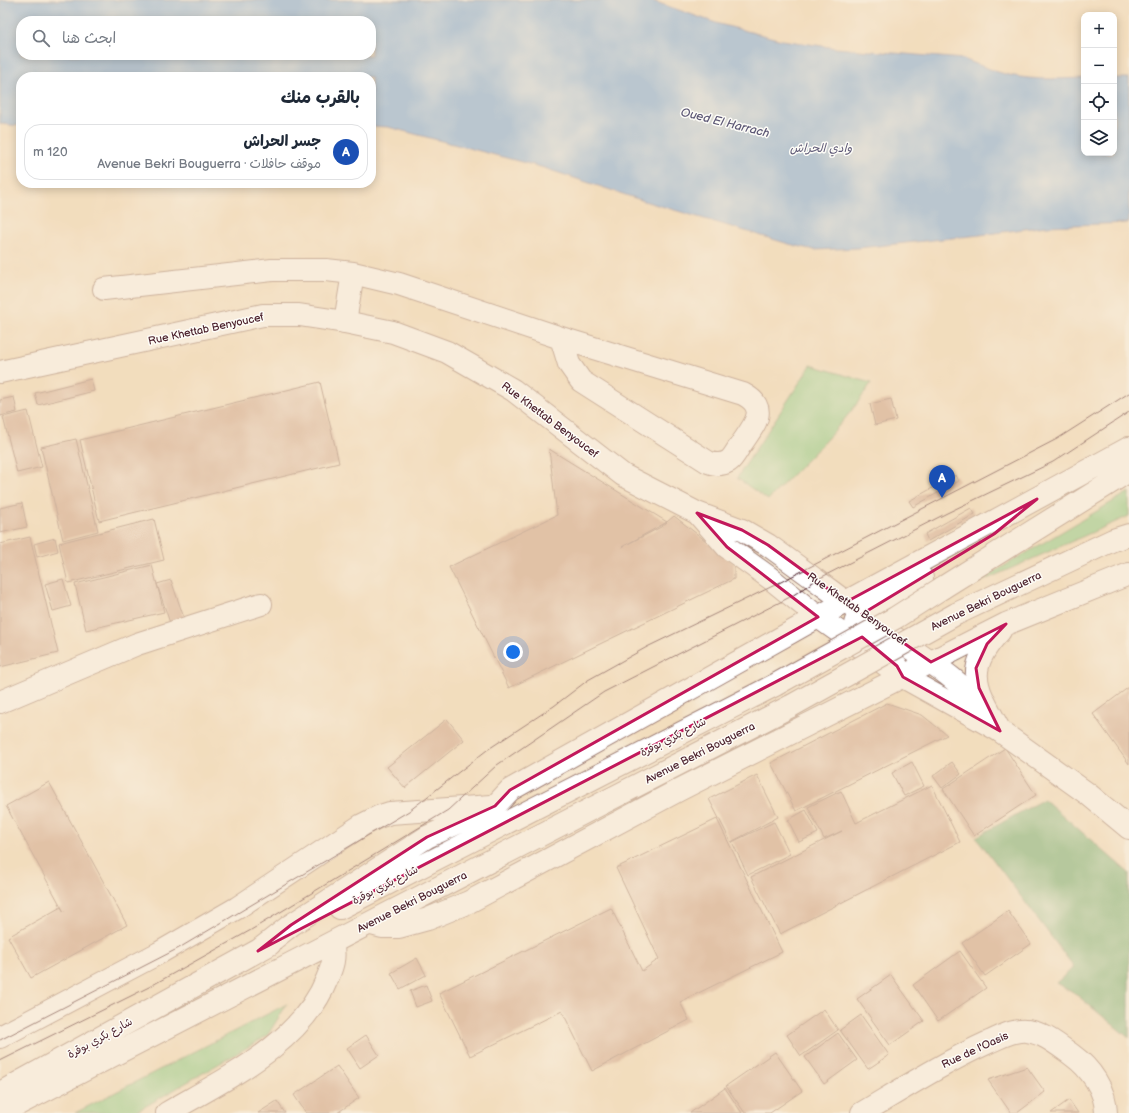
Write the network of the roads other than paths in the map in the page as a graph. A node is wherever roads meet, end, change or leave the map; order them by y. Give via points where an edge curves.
1 (353, 273) junction
2 (104, 289) dead end
3 (345, 322) junction
4 (561, 338) junction
5 (0, 372) edge
6 (1129, 448) edge
7 (1129, 471) edge
8 (697, 512) junction
9 (1129, 535) edge
10 (1129, 574) edge
11 (261, 604) dead end
12 (854, 608) junction
13 (818, 617) junction
14 (1006, 624) junction
15 (931, 662) junction
16 (903, 677) junction
17 (0, 702) edge
18 (1000, 731) junction
19 (495, 806) junction
20 (1129, 828) edge
21 (371, 924) junction
22 (332, 944) junction
23 (258, 951) junction
24 (271, 973) joint
25 (0, 1037) edge
26 (0, 1093) edge
27 (2, 1113) edge
28 (167, 1113) edge
29 (862, 1113) edge
30 (1106, 1113) edge

1 - 2 main road via 272,270
1 - 3 main road
1 - 4 main road via 398,284
3 - 5 main road, Rue Khettab Benyoucef via 299,315 263,316
3 - 8 main road, Rue Khettab Benyoucef via 393,332 447,352 513,390 623,475
4 - 4 main road via 744,394 755,403 757,421 730,460 722,464 708,462 582,381 569,364
6 - 12 main road via 1037,499
7 - 23 main road, شارع بكري بوقرة, bridge via 895,618 774,685
8 - 12 main road, Rue Khettab Benyoucef via 742,530 768,545
8 - 13 main road, Rue Khettab Benyoucef via 727,547
9 - 21 main road, Avenue Bekri Bouguerra, bridge via 1113,540 956,614 791,706
10 - 14 main road
11 - 17 main road via 136,644
12 - 13 main road
12 - 15 main road, Rue Khettab Benyoucef
12 - 16 main road via 857,632 897,666
13 - 16 main road, Rue Khettab Benyoucef
13 - 19 main road via 510,790
14 - 15 main road
14 - 18 main road via 987,644 976,668 979,688
15 - 16 main road
15 - 18 main road, Rue Khettab Benyoucef via 982,706
16 - 18 main road, Rue Khettab Benyoucef
16 - 21 main road via 679,790 469,902 428,919 399,927
18 - 20 main road, Rue Khettab Benyoucef via 1088,794
19 - 23 main road via 427,837 290,924
19 - 25 main road via 409,811 378,816 237,908 159,953
21 - 22 main road, Avenue Bekri Bouguerra
22 - 24 main road, Avenue Bekri Bouguerra
22 - 28 main road via 332,966 324,987 313,1005 287,1035 224,1080
23 - 26 main road, شارع بكري بوقرة
24 - 27 main road, شارع بكري بوقرة
29 - 30 main road, Rue de l'Oasis via 956,1056 1016,1031 1027,1031 1053,1041 1078,1059 1093,1076 1103,1093

